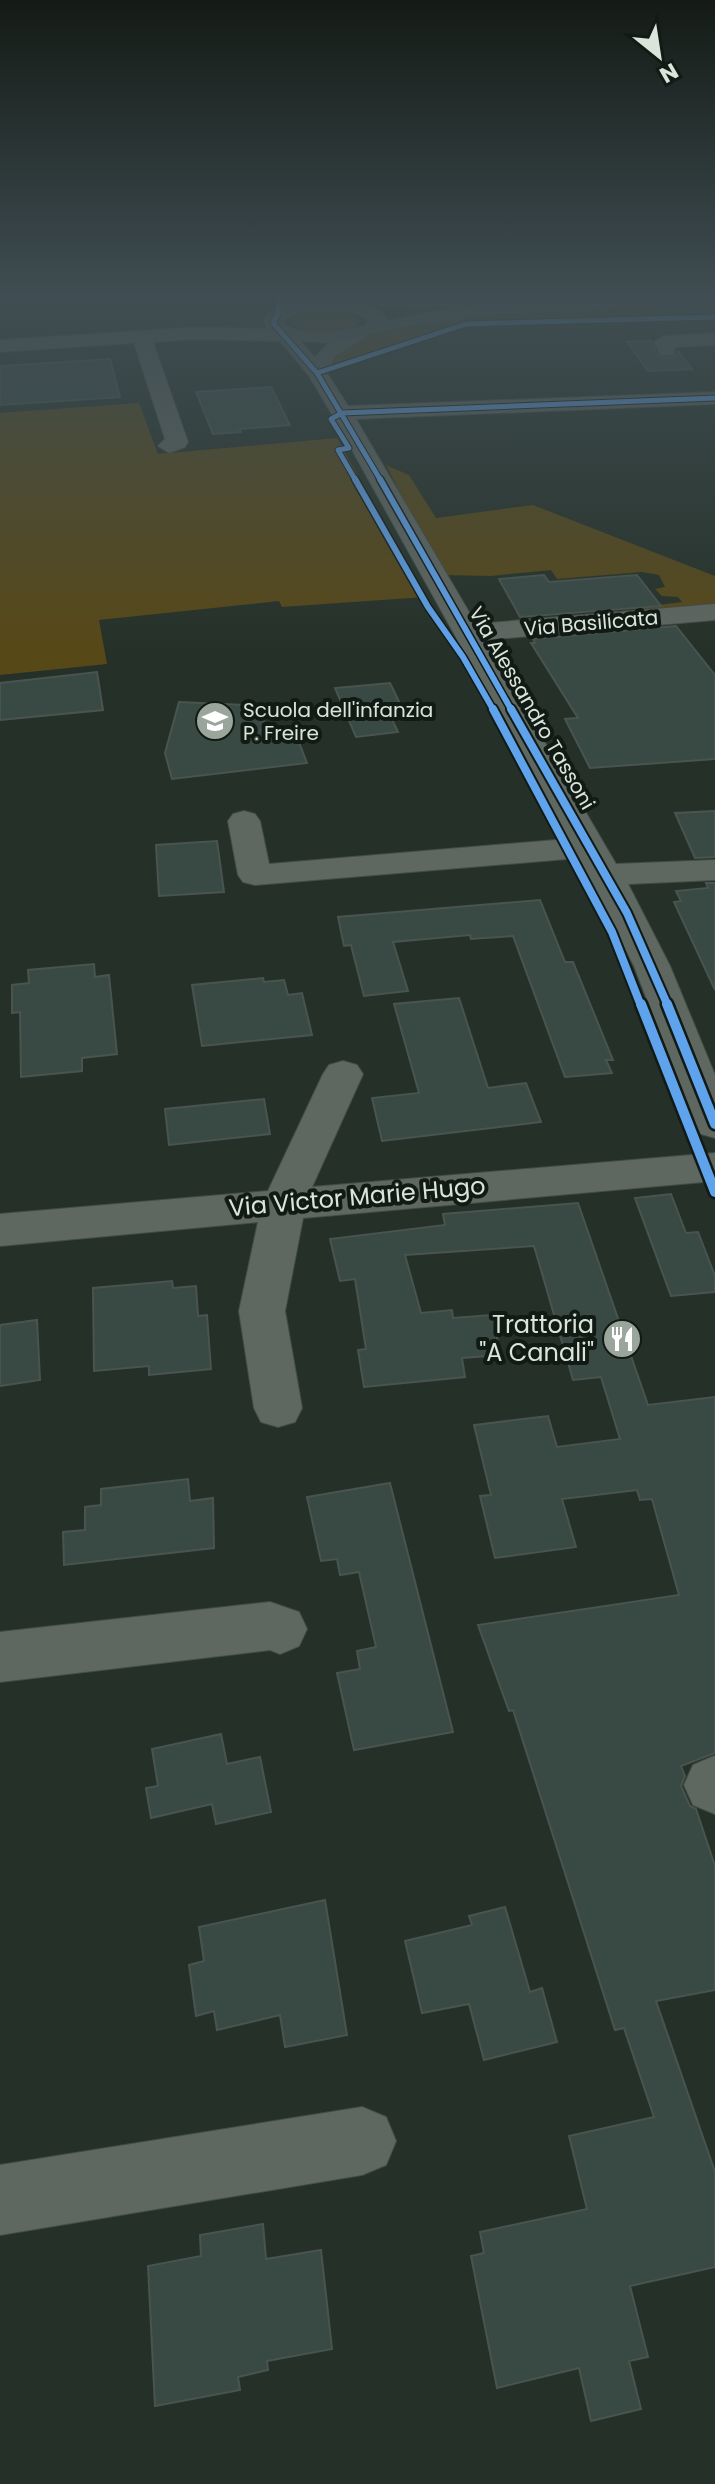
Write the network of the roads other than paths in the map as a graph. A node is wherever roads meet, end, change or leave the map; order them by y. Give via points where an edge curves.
1 (168, 417) edge
2 (344, 417) edge
3 (169, 446) dead end
4 (715, 612) edge
5 (467, 633) junction
6 (244, 821) dead end
7 (599, 861) junction
8 (715, 870) edge
9 (343, 1074) dead end
10 (715, 1124) edge
11 (715, 1167) edge
12 (284, 1203) junction
13 (0, 1230) edge
14 (278, 1408) dead end
15 (280, 1629) dead end
16 (0, 1657) edge
17 (362, 2141) dead end
18 (0, 2200) edge

1 - 3 street via 177,442
2 - 5 street, Via Alessandro Tassoni
4 - 5 street, Via Basilicata
5 - 7 street, Via Alessandro Tassoni
6 - 7 street via 255,875
7 - 8 street
7 - 10 street, Via Alessandro Tassoni via 652,966
9 - 12 street
11 - 12 street, Via Victor Marie Hugo
12 - 13 street, Via Victor Marie Hugo
12 - 14 street via 262,1311
15 - 16 street
17 - 18 street

